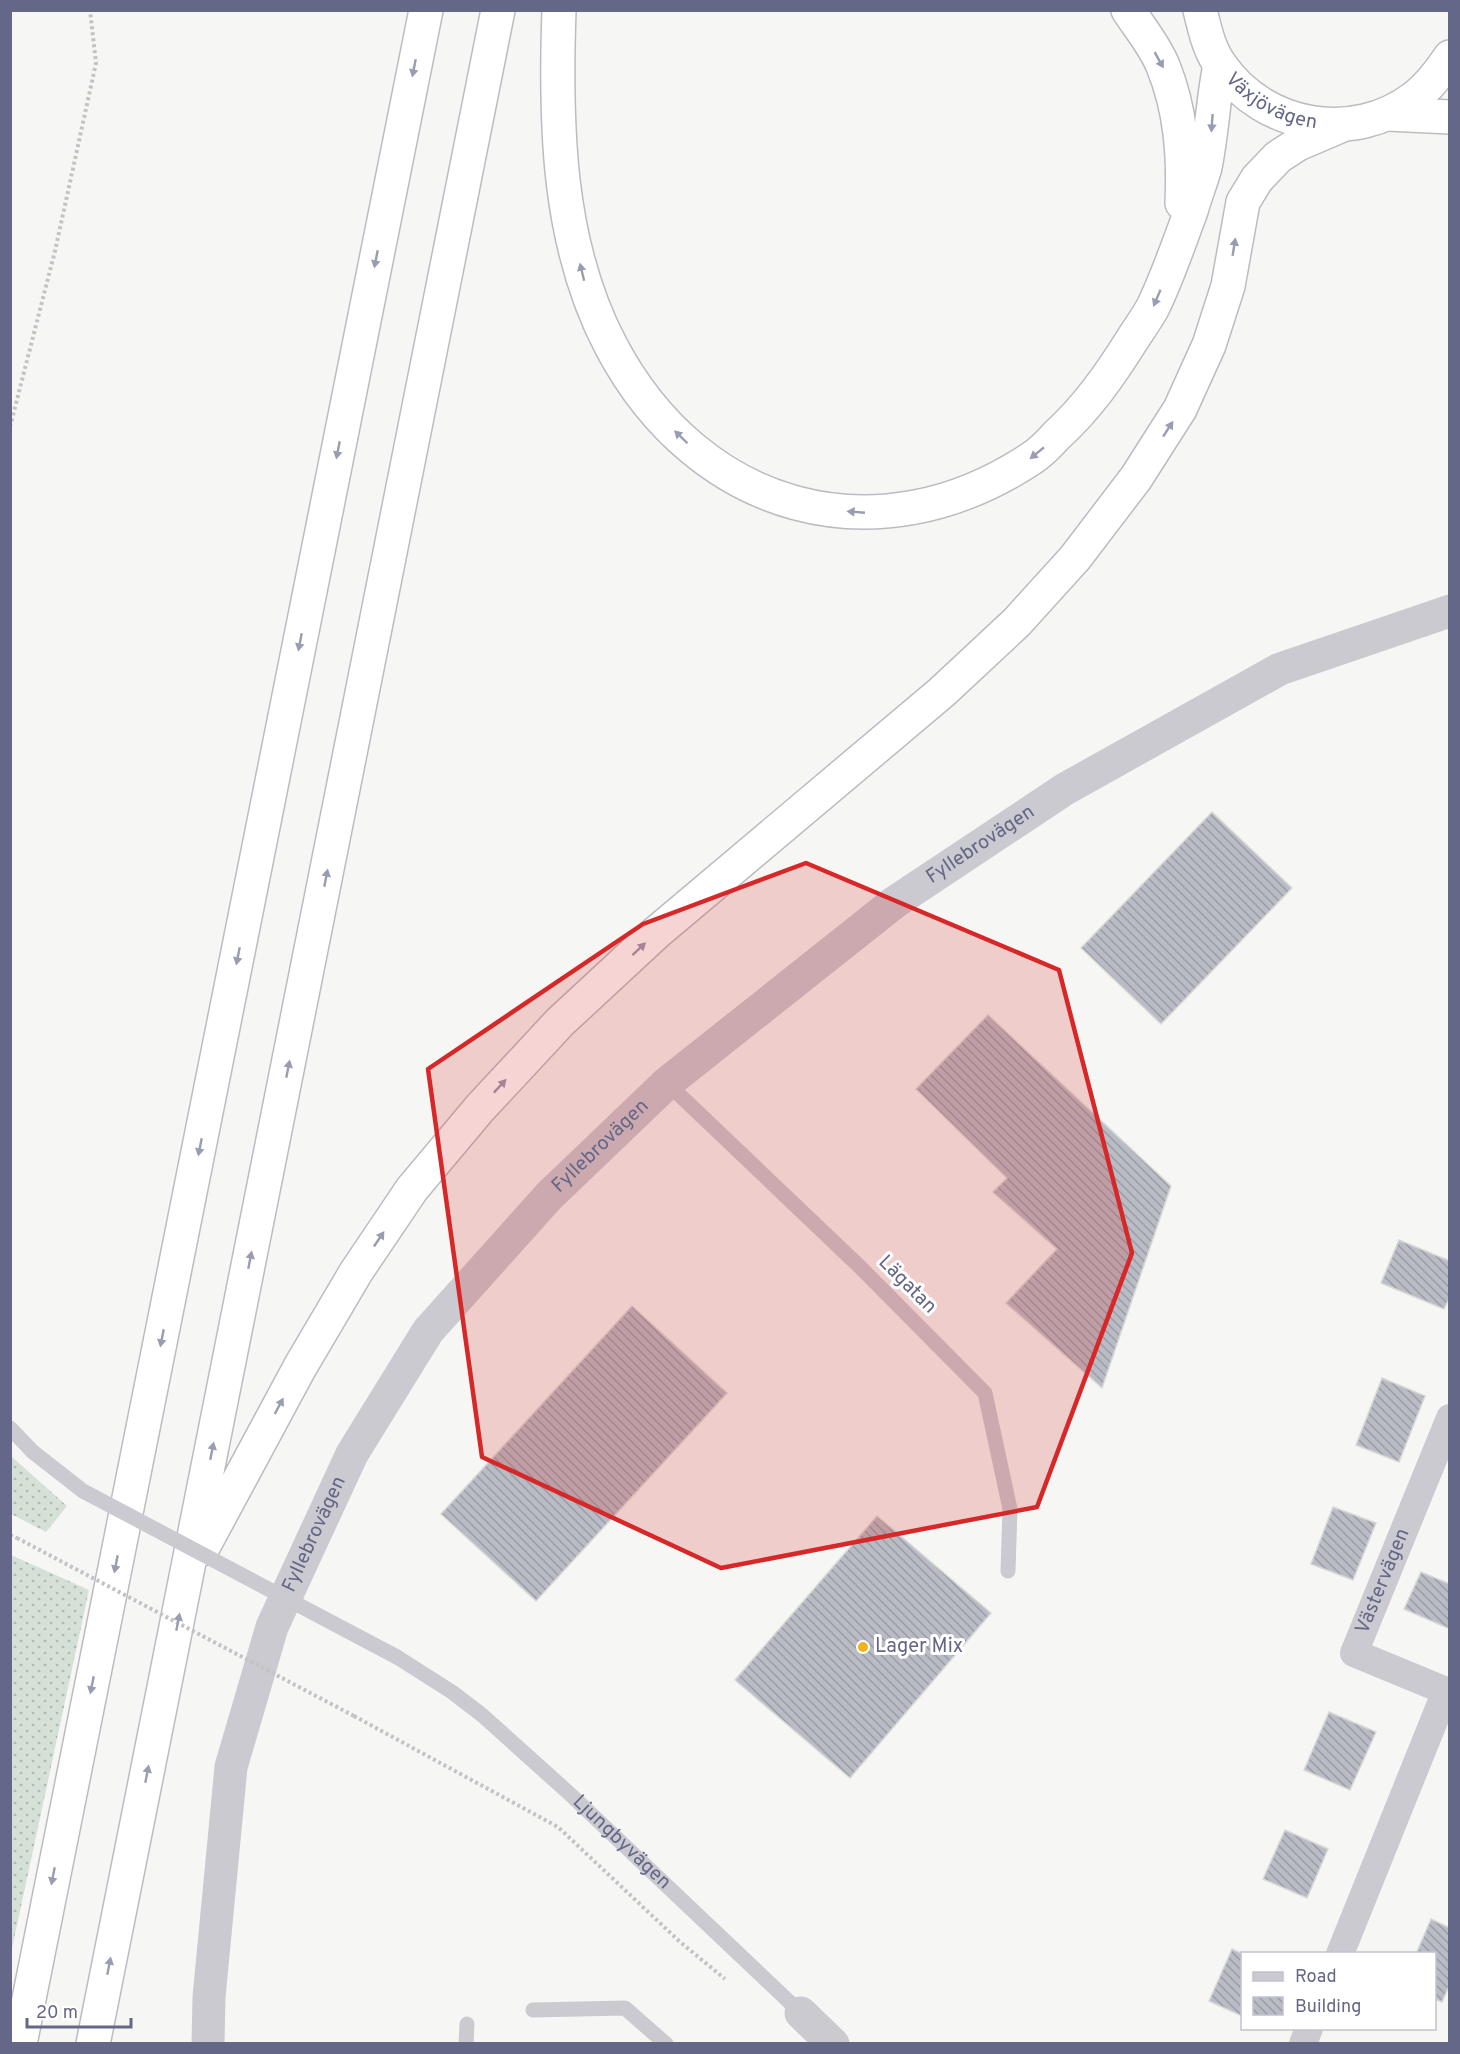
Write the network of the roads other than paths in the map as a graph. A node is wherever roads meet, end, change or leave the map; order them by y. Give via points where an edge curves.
1 (426, 10) edge
2 (498, 10) edge
3 (559, 10) edge
4 (1128, 10) edge
5 (1200, 10) edge
6 (1449, 57) edge
7 (1220, 65) junction
8 (1388, 114) junction
9 (1449, 117) edge
10 (1340, 126) junction
11 (1179, 244) junction
12 (1449, 611) edge
13 (668, 1083) junction
14 (1449, 1418) edge
15 (10, 1428) edge
16 (1008, 1571) dead end
17 (186, 1579) junction
18 (1448, 1692) edge
19 (1340, 1952) edge
20 (533, 2010) dead end
21 (801, 2013) joint
22 (466, 2024) dead end
23 (20, 2043) edge
24 (93, 2043) edge
25 (208, 2043) edge
26 (466, 2043) edge
27 (666, 2043) edge
28 (833, 2043) edge

1 -> 23 highway
17 -> 2 highway
11 -> 3 highway via 1152,309 1080,414 1035,456 987,485 936,503 873,514 814,508 755,489 700,456 648,406 610,346 586,287 570,223 560,153 556,78
4 -> 11 highway via 1163,64 1178,113 1184,164
5 - 7 highway, Växjövägen via 1206,37
6 - 8 highway, Växjövägen via 1437,77
7 - 10 highway, Växjövägen via 1243,92 1272,111 1305,123
7 -> 11 highway via 1204,172
8 - 9 highway, Växjövägen
8 - 10 highway, Växjövägen
17 -> 10 highway via 300,1367 356,1272 412,1189 480,1108 560,1023 656,933 942,692 1017,622 1075,558 1136,478 1180,409 1209,345 1228,286 1243,202 1257,179 1278,157 1298,144
12 - 13 street, Fyllebrovägen via 1280,669 1065,789 895,902
13 - 16 lane, Lägatan via 985,1393 1010,1509
13 - 25 street, Fyllebrovägen via 549,1196 428,1331 352,1454 272,1627 231,1767
14 - 18 street, Västervägen via 1354,1653
15 - 21 lane, Ljungbyvägen, bridge via 33,1452 83,1491 397,1657 452,1692 571,1795
24 -> 17 highway
18 - 19 street, Västervägen
20 - 27 lane via 625,2008
21 - 28 street, Ljungbyvägen
22 - 26 lane

